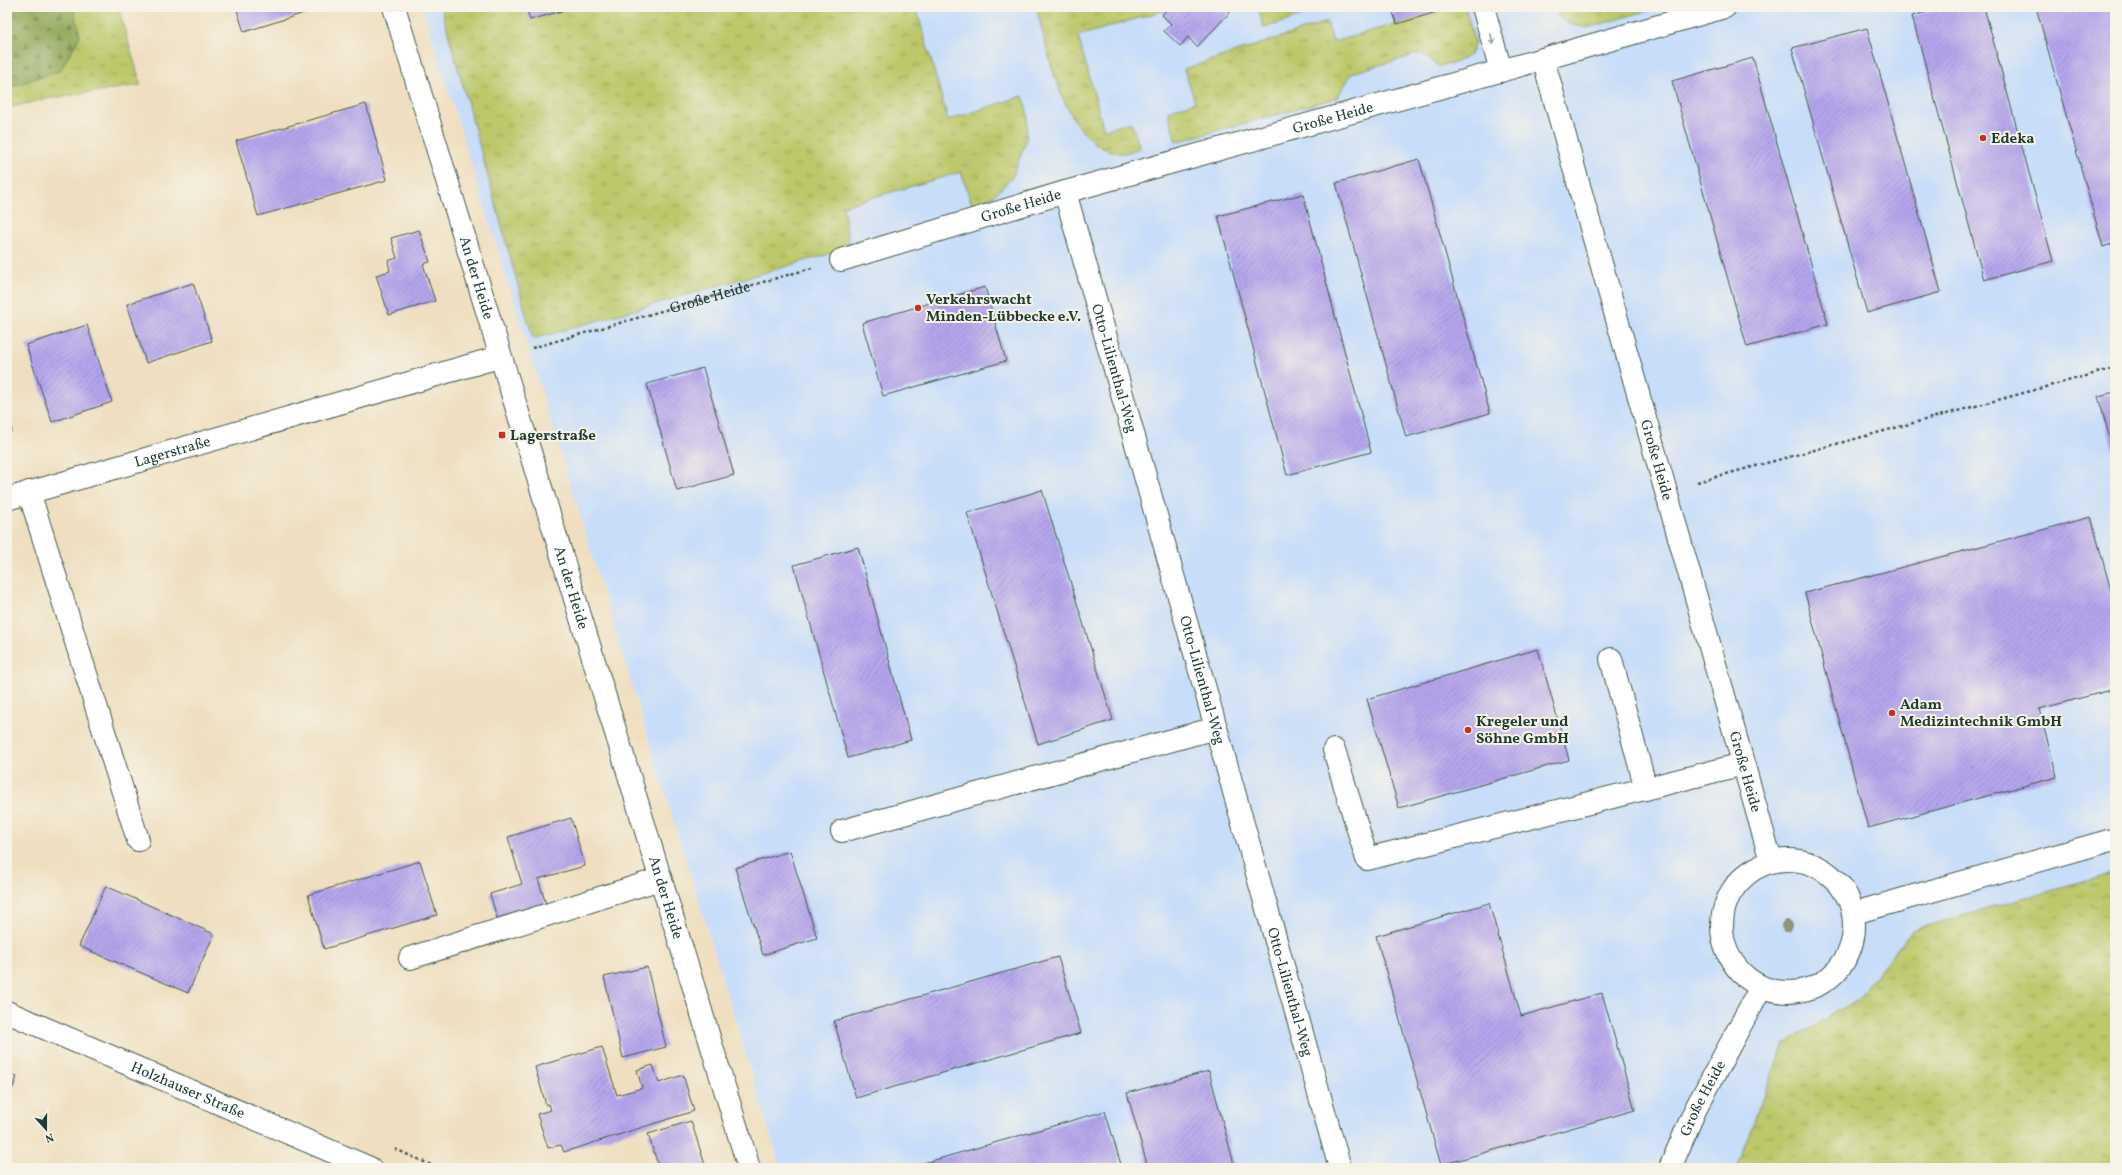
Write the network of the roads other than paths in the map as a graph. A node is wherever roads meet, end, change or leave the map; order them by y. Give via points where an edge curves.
1 (394, 7) edge
2 (1483, 7) edge
3 (1498, 7) edge
4 (1725, 7) edge
5 (1543, 59) junction
6 (1508, 69) junction
7 (1065, 192) junction
8 (841, 260) road end
9 (499, 357) junction
10 (30, 492) junction
11 (7, 499) edge
12 (1611, 659) dead end
13 (1216, 728) junction
14 (1334, 750) dead end
15 (1744, 764) junction
16 (1646, 789) junction
17 (842, 831) dead end
18 (2115, 839) edge
19 (138, 840) dead end
20 (1771, 861) junction
21 (660, 879) junction
22 (1854, 913) junction
23 (410, 958) dead end
24 (1761, 987) junction
25 (7, 1012) edge
26 (370, 1168) edge
27 (749, 1168) edge
28 (1340, 1168) edge
29 (1670, 1168) edge

1 - 9 street, An der Heide
2 -> 6 street
3 - 6 street
4 - 5 street, Große Heide
5 - 6 street, Große Heide
5 - 15 street, Große Heide
6 - 7 street, Große Heide
7 - 8 street, Große Heide
7 - 13 street, Otto-Lilienthal-Weg
9 - 10 street, Lagerstraße
9 - 21 street, An der Heide
10 - 11 street, Lagerstraße
10 - 19 street
12 - 16 street
13 - 17 street
13 - 28 street, Otto-Lilienthal-Weg
14 - 16 street via 1367,859
15 - 16 street
15 - 20 street, Große Heide
18 - 22 street
20 - 22 street via 1793,859 1814,864 1832,876 1846,893
20 - 24 street via 1752,869 1737,883 1726,900 1721,920 1722,941 1730,960 1743,976
21 - 23 street
21 - 27 street, An der Heide
22 - 24 street via 1854,934 1849,954 1837,971 1821,984 1801,991 1780,992
24 - 29 street, Große Heide via 1695,1110
25 - 26 street, Holzhauser Straße

